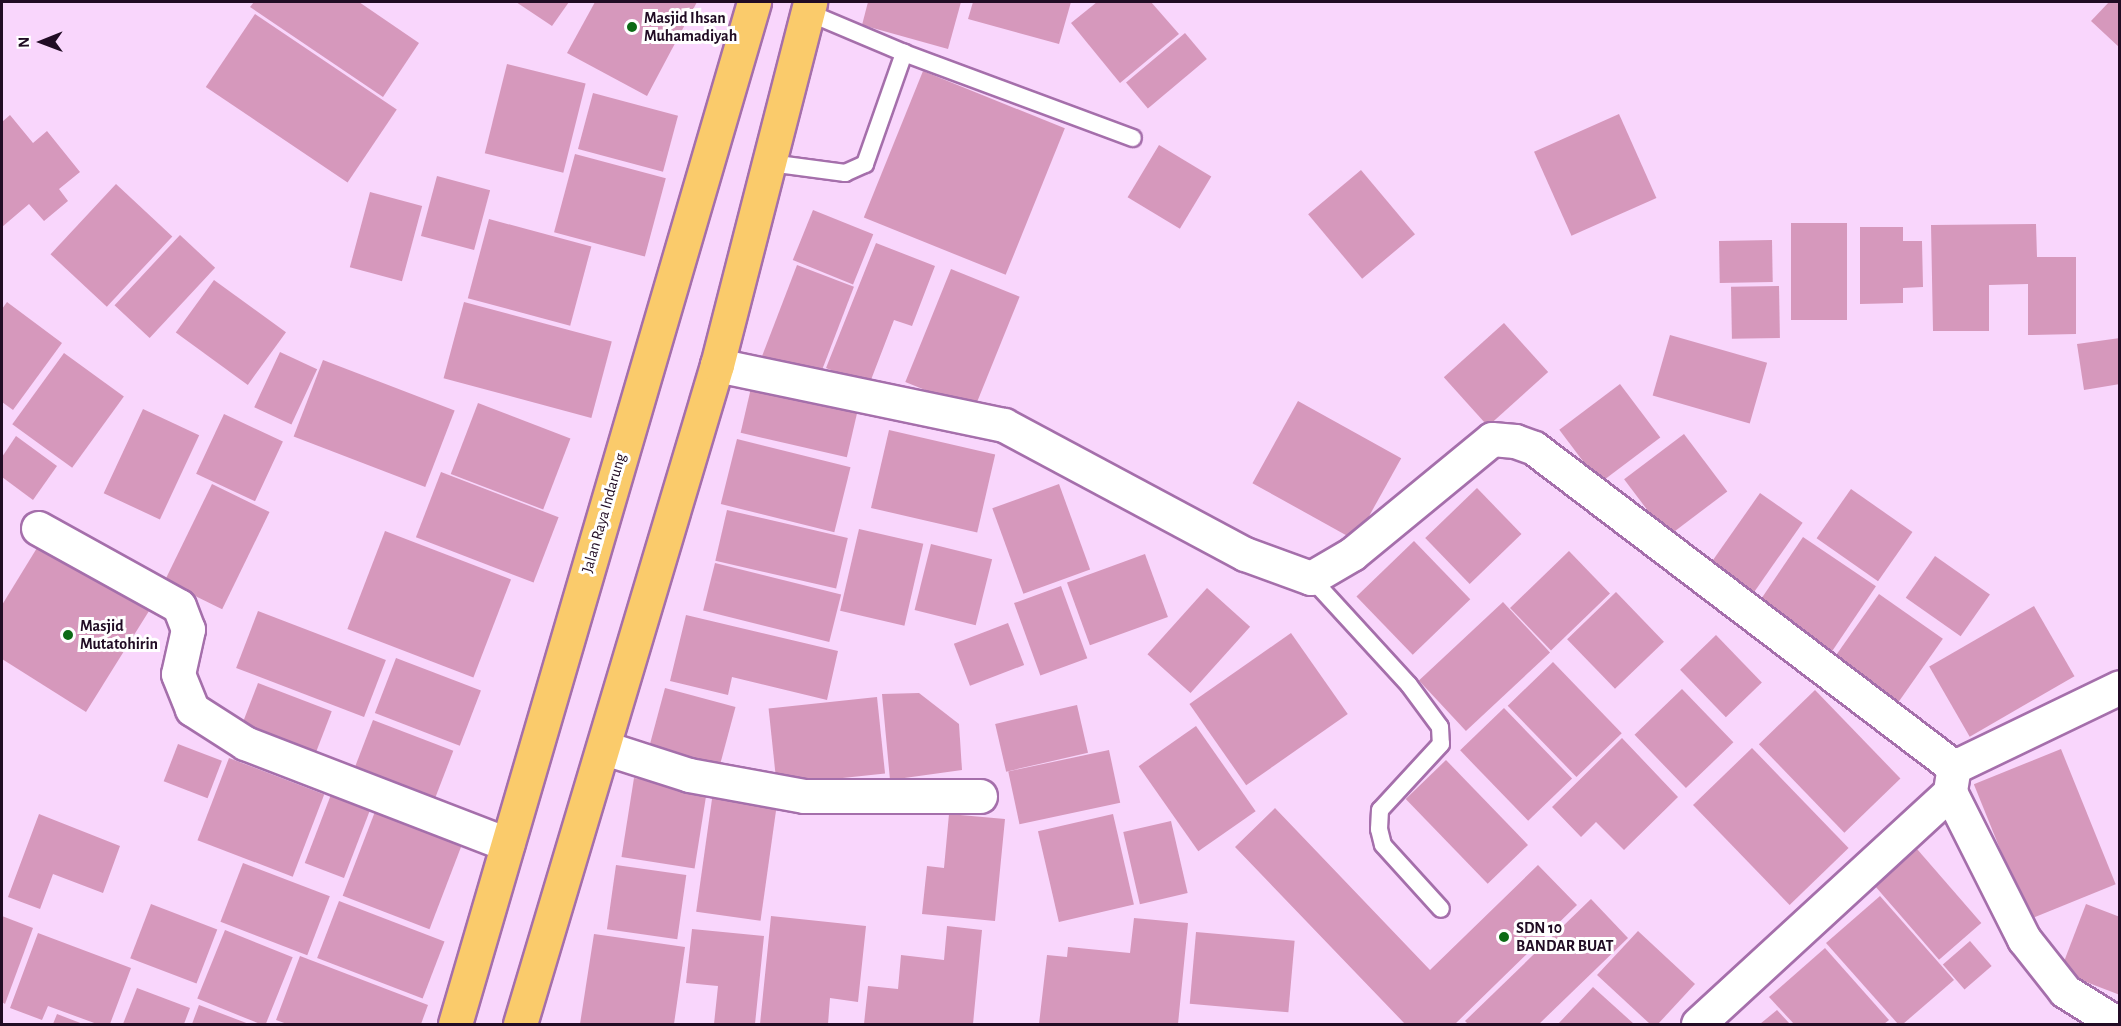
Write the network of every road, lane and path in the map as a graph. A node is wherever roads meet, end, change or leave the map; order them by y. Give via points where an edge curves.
1 (754, 2) edge
2 (809, 7) edge
3 (904, 53) junction
4 (1133, 138) dead end
5 (770, 163) junction
6 (717, 365) junction
7 (38, 528) dead end
8 (1311, 578) junction
9 (2120, 687) edge
10 (605, 748) junction
11 (1952, 779) junction
12 (980, 796) dead end
13 (507, 844) junction
14 (1441, 909) dead end
15 (455, 1024) edge
16 (520, 1024) edge
17 (1698, 1024) edge
18 (2118, 1024) edge

1 - 13 highway, Jalan Raya Indarung
2 - 3 lane
2 - 5 highway
3 - 4 lane
3 - 5 lane via 865,164 845,173
5 - 6 highway
6 - 8 street via 1004,425 1245,554
6 - 10 highway
7 - 13 street via 179,606 189,628 178,674 192,709 246,742
8 - 11 street via 1352,554 1492,439 1515,441 1534,448
8 - 14 lane via 1409,685 1440,727 1441,744 1380,810 1379,829 1383,845
9 - 11 street
10 - 12 street via 689,775 804,796
10 - 16 highway
11 - 17 street
11 - 18 street via 2024,939 2065,991
13 - 15 highway, Jalan Raya Indarung

